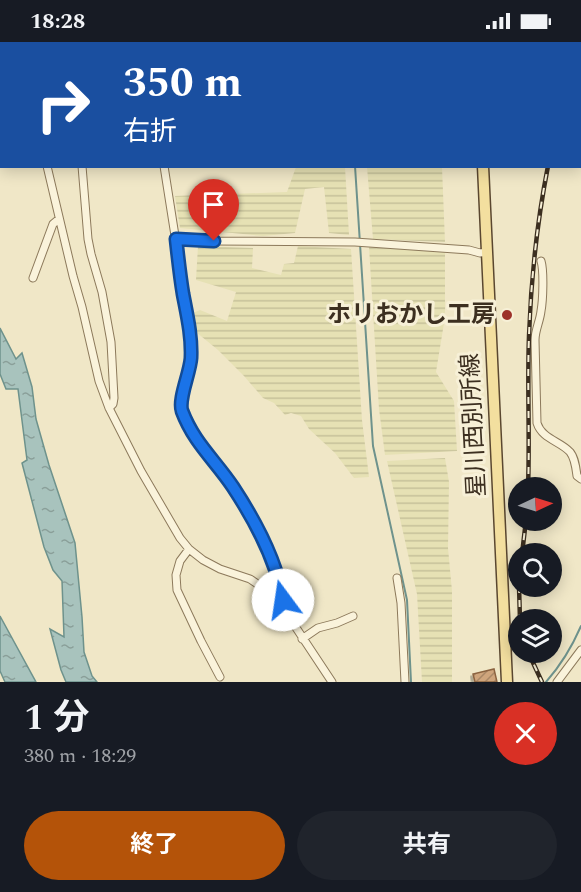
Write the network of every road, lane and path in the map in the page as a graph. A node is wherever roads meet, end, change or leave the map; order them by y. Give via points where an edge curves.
1 (48, 168) edge
2 (82, 168) edge
3 (164, 168) edge
4 (483, 168) edge
5 (59, 219) junction
6 (176, 239) junction
7 (487, 252) junction
8 (541, 261) dead end
9 (33, 278) dead end
10 (109, 408) junction
11 (580, 478) edge
12 (189, 549) junction
13 (397, 578) dead end
14 (281, 605) junction
15 (352, 616) dead end
16 (302, 639) junction
17 (581, 650) edge
18 (220, 677) dead end
19 (332, 682) edge
20 (405, 682) edge
21 (507, 682) edge
22 (557, 682) edge

1 - 5 street
2 - 10 street via 88,239 111,342 114,398
3 - 6 street
4 - 7 main road, 星川西別所線
5 - 9 street via 53,224
5 - 10 street
6 - 7 street via 361,243
6 - 14 street via 191,337 190,371 180,408 197,442 233,486 253,522 281,586
7 - 21 main road, 星川西別所線
8 - 11 street via 542,311 535,330 537,423 544,435 569,451
10 - 12 street via 141,471
12 - 14 street via 220,569 250,579
12 - 18 street via 180,561 177,590
13 - 20 street
14 - 16 street
15 - 16 street via 318,628
16 - 19 street
17 - 22 street

